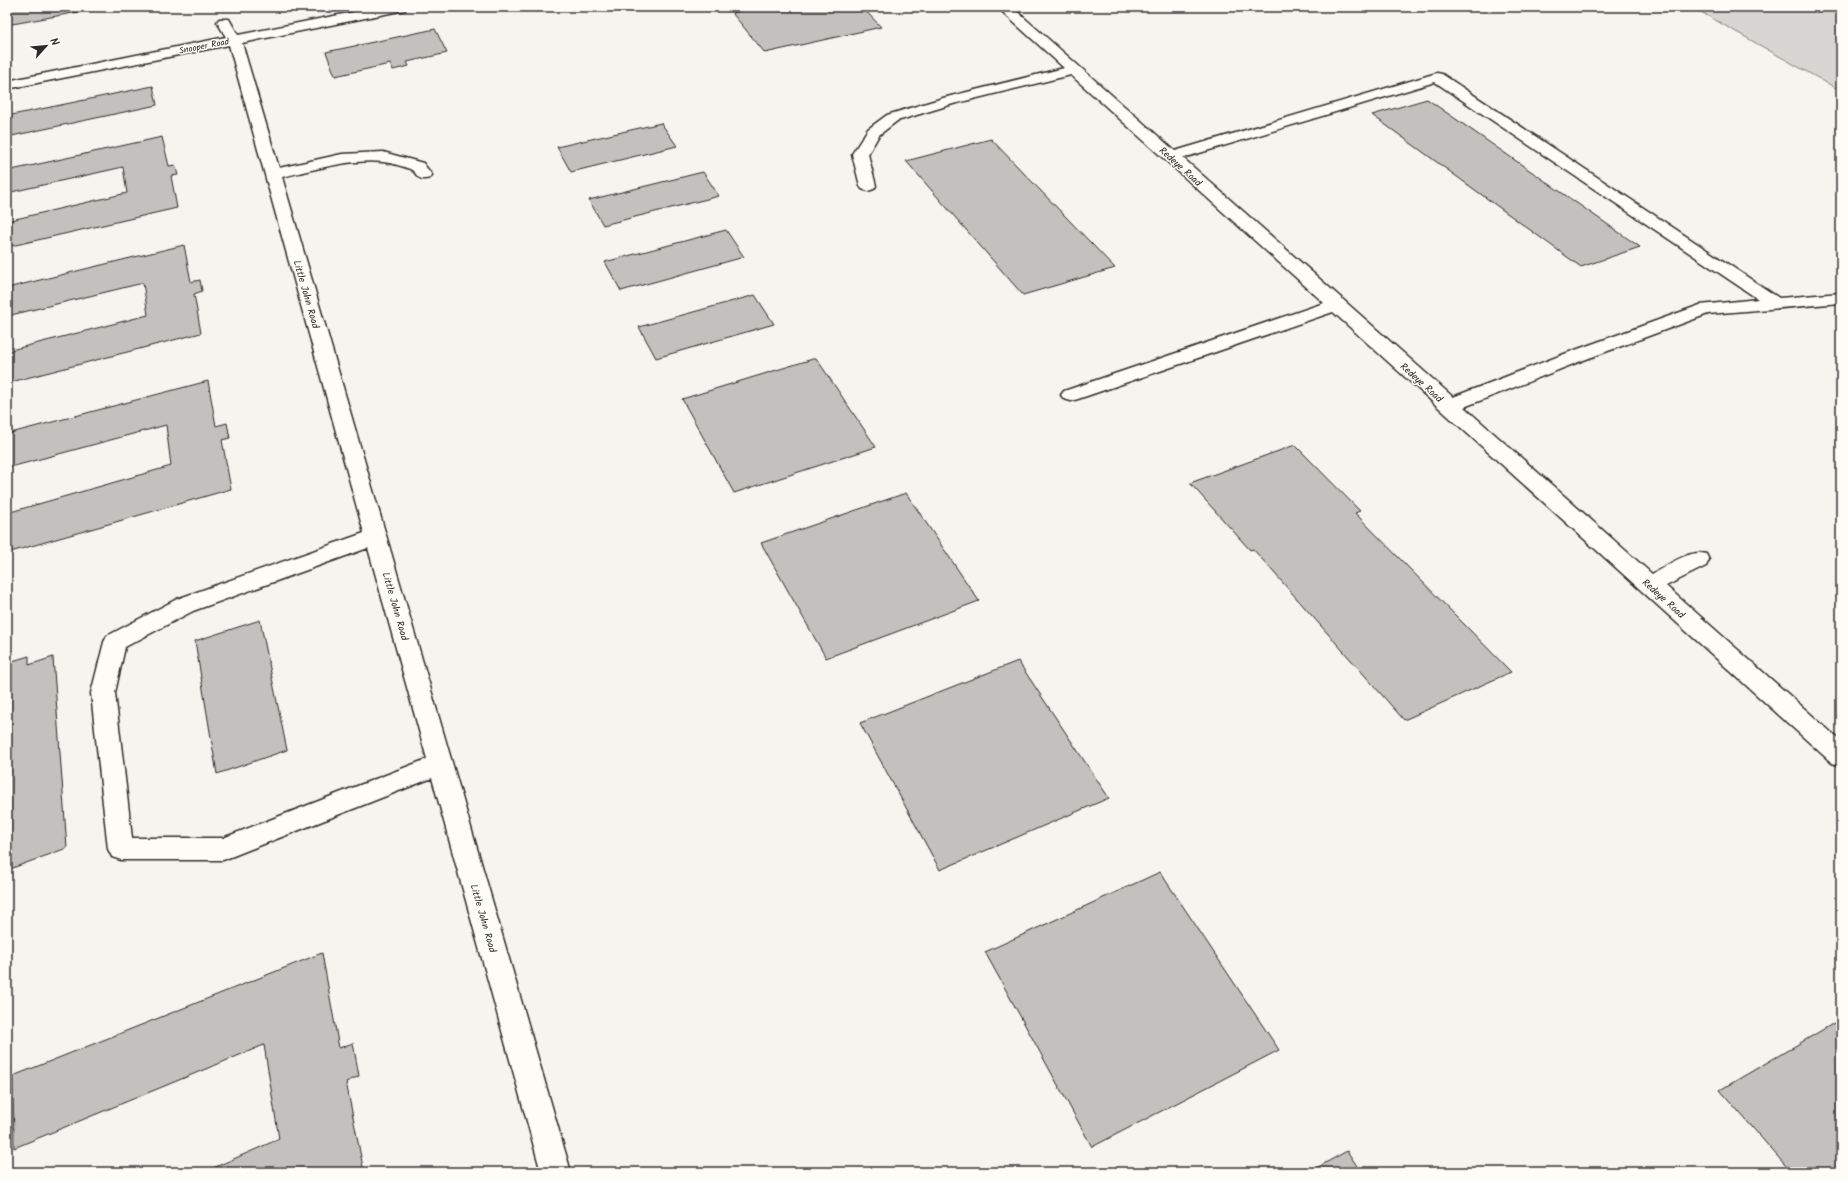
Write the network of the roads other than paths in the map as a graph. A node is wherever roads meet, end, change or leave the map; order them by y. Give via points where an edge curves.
1 (400, 7) edge
2 (1004, 7) edge
3 (229, 31) junction
4 (1074, 70) junction
5 (7, 85) edge
6 (1171, 157) junction
7 (273, 174) junction
8 (424, 175) dead end
9 (868, 186) dead end
10 (1841, 298) edge
11 (1775, 304) junction
12 (1336, 305) junction
13 (1071, 395) dead end
14 (1448, 406) junction
15 (376, 537) junction
16 (1698, 560) dead end
17 (1649, 585) junction
18 (1841, 756) edge
19 (440, 764) junction
20 (556, 1172) edge

1 - 3 street, Snooper Road
2 - 4 street, Redeye Road
3 - 5 street, Snooper Road
3 - 7 street, Little John Road
4 - 6 street, Redeye Road
4 - 9 street via 948,101 892,118 873,132 860,154
6 - 11 street via 1437,76
6 - 12 street, Redeye Road
7 - 8 street via 342,159 383,157 417,166
7 - 15 street, Little John Road
10 - 11 street
11 - 14 street via 1706,309
12 - 13 street
12 - 14 street, Redeye Road
14 - 17 street, Redeye Road
15 - 19 street, Little John Road
15 - 19 street via 185,605 115,642 103,693 121,849 223,849
16 - 17 street
17 - 18 street, Redeye Road
19 - 20 street, Little John Road

